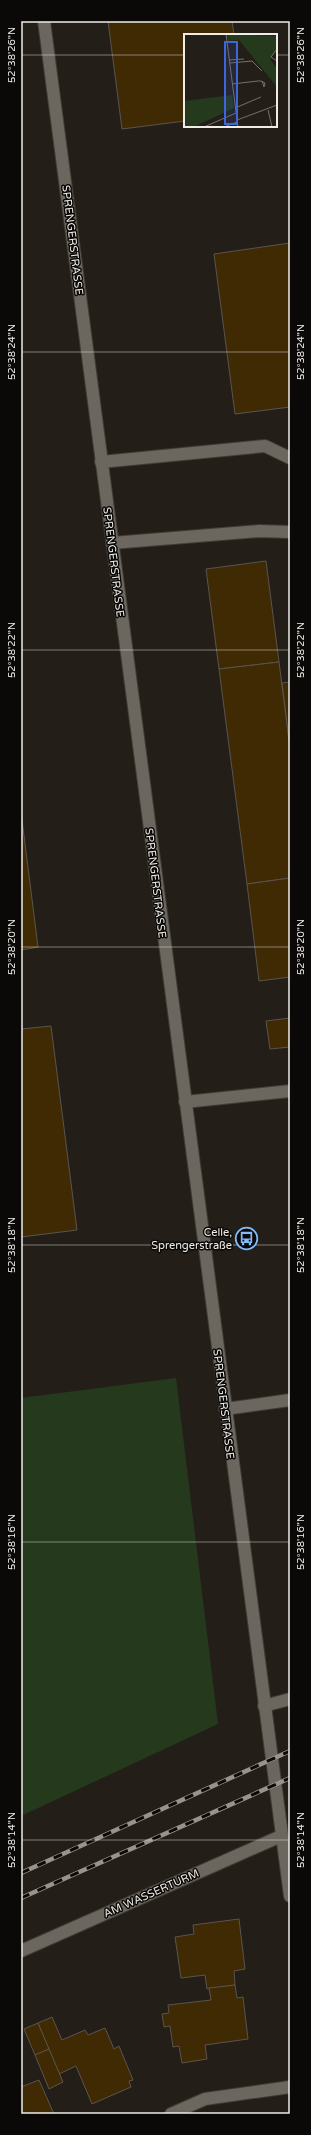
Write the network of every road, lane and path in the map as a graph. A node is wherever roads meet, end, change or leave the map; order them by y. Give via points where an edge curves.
1 (44, 21) edge
2 (290, 458) edge
3 (101, 462) junction
4 (290, 532) edge
5 (112, 543) junction
6 (290, 1091) edge
7 (185, 1102) junction
8 (290, 1400) edge
9 (225, 1409) junction
10 (290, 1699) edge
11 (264, 1706) junction
12 (281, 1836) junction
13 (290, 1896) edge
14 (21, 1950) edge
15 (290, 2087) edge
16 (171, 2114) edge

1 - 3 street, SPRENGERSTRASSE
2 - 3 street via 265,446
3 - 5 street, SPRENGERSTRASSE
4 - 5 street via 259,531
5 - 7 street, SPRENGERSTRASSE
6 - 7 street
7 - 9 street, SPRENGERSTRASSE
8 - 9 street
9 - 11 street, SPRENGERSTRASSE
10 - 11 street
11 - 12 street, SPRENGERSTRASSE
12 - 13 street, SPRENGERSTRASSE
12 - 14 street, AM WASSERTURM
15 - 16 street via 205,2099

